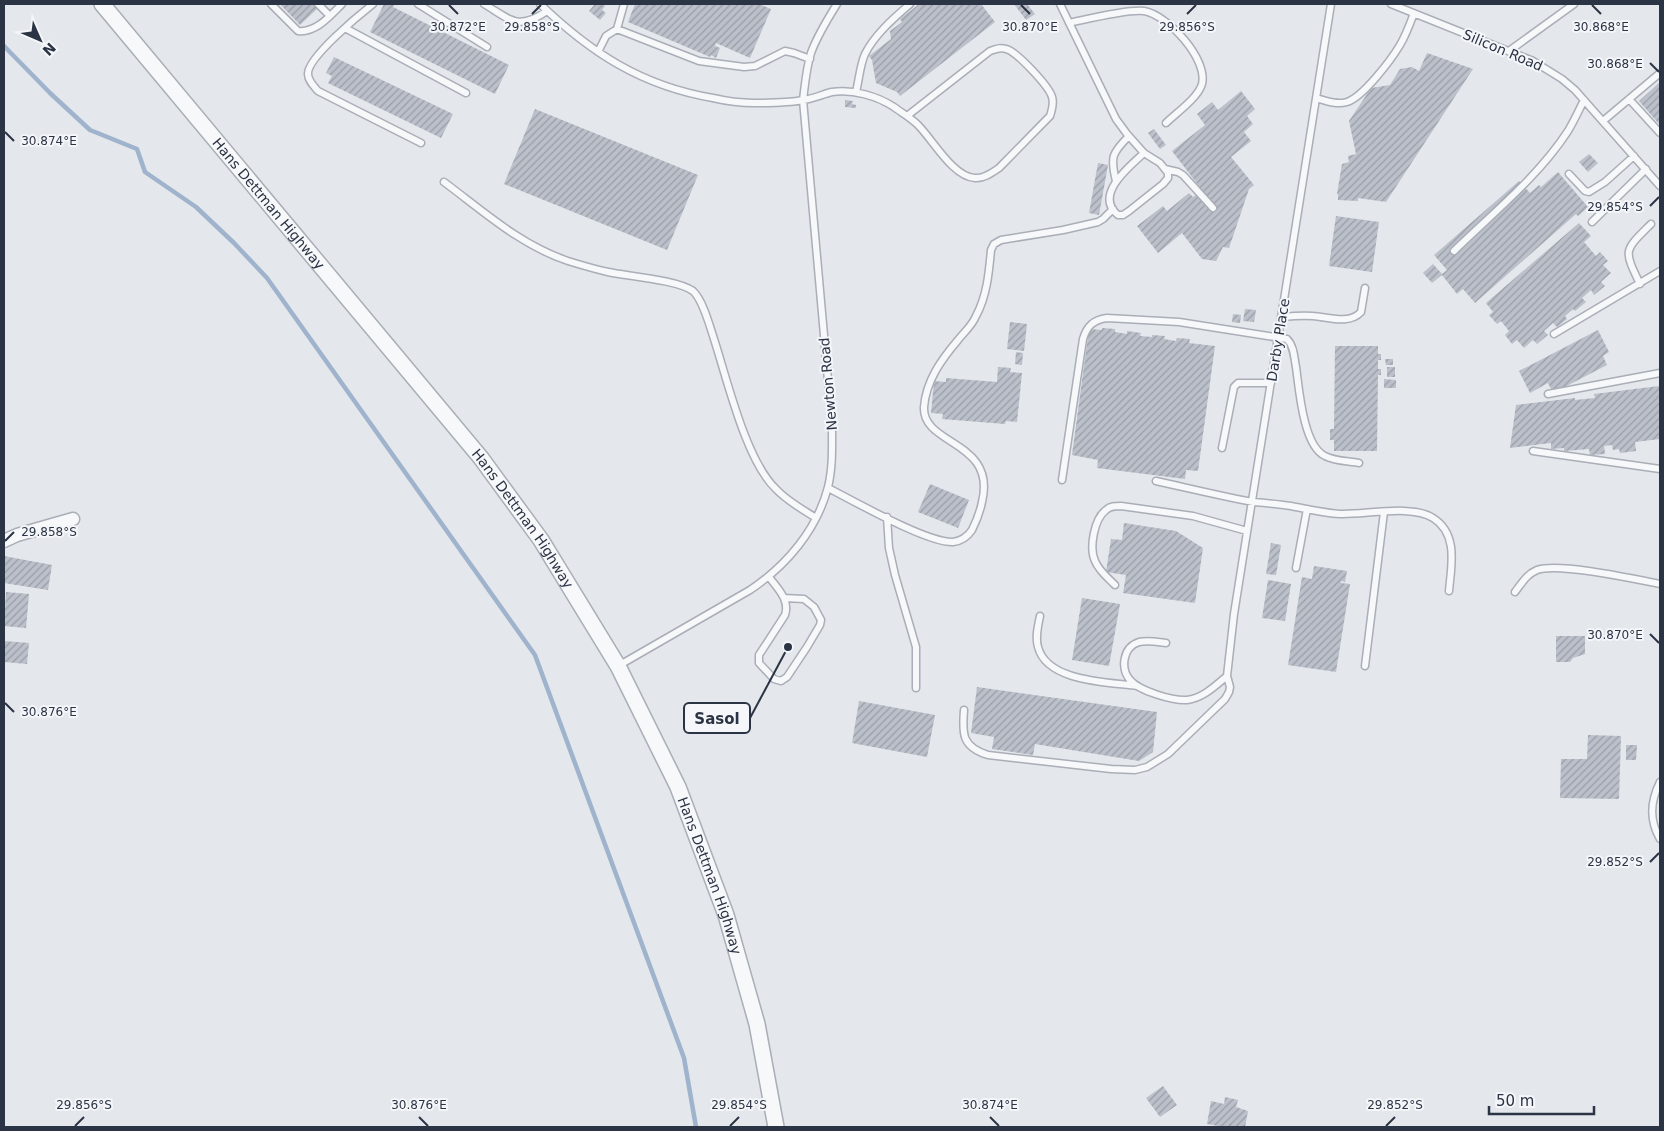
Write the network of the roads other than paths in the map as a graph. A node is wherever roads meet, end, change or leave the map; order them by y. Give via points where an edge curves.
1 (102, 4) edge
2 (271, 4) edge
3 (318, 4) edge
4 (342, 4) edge
5 (372, 4) edge
6 (418, 4) edge
7 (484, 4) edge
8 (540, 4) edge
9 (624, 4) edge
10 (837, 4) edge
11 (910, 4) edge
12 (1060, 4) edge
13 (1331, 4) edge
14 (1391, 4) edge
15 (1574, 4) edge
16 (547, 10) junction
17 (1414, 13) junction
18 (330, 16) junction
19 (1069, 23) junction
20 (345, 28) junction
21 (617, 29) junction
22 (487, 47) dead end
23 (598, 52) junction
24 (1509, 52) junction
25 (810, 59) junction
26 (1660, 73) edge
27 (856, 92) junction
28 (466, 93) dead end
29 (1316, 98) junction
30 (1629, 99) junction
31 (803, 100) junction
32 (1584, 100) junction
33 (907, 116) junction
34 (1603, 121) junction
35 (1166, 122) dead end
36 (1660, 133) edge
37 (1129, 136) junction
38 (421, 143) dead end
39 (1144, 153) junction
40 (1634, 156) junction
41 (1165, 169) junction
42 (1646, 169) junction
43 (1569, 174) dead end
44 (1116, 181) junction
45 (444, 182) dead end
46 (1660, 186) edge
47 (1213, 208) dead end
48 (1112, 209) junction
49 (1592, 222) dead end
50 (1651, 224) dead end
51 (1454, 251) dead end
52 (1660, 271) edge
53 (1640, 284) junction
54 (1365, 288) dead end
55 (1281, 317) junction
56 (1554, 334) dead end
57 (1278, 336) junction
58 (1660, 373) edge
59 (1271, 383) junction
60 (1548, 394) dead end
61 (1222, 448) dead end
62 (1533, 451) dead end
63 (1358, 462) dead end
64 (1660, 469) edge
65 (1062, 480) dead end
66 (1156, 481) dead end
67 (828, 488) junction
68 (1253, 502) junction
69 (1307, 510) junction
70 (1384, 512) junction
71 (887, 517) junction
72 (816, 518) junction
73 (73, 519) dead end
74 (1247, 531) junction
75 (4, 541) edge
76 (1296, 568) dead end
77 (769, 577) junction
78 (1660, 584) edge
79 (1115, 585) dead end
80 (1450, 592) dead end
81 (1515, 592) dead end
82 (784, 598) junction
83 (1040, 616) dead end
84 (1166, 643) dead end
85 (618, 666) junction
86 (1365, 666) dead end
87 (1226, 676) junction
88 (1137, 686) junction
89 (916, 688) dead end
90 (964, 710) dead end
91 (1660, 782) edge
92 (1660, 839) edge
93 (776, 1127) edge

1 - 85 street, Hans Dettman Highway via 481,458 541,540
2 - 18 lane via 298,31 305,32
3 - 18 lane
4 - 18 lane
5 - 20 lane
6 - 22 lane
7 - 16 lane via 519,23 535,19
8 - 16 lane
9 - 21 lane
10 - 25 lane, Newton Road via 823,26
11 - 27 lane via 872,42 864,56
12 - 19 lane
13 - 29 lane, Darby Place
14 - 17 lane, Silicon Road
15 - 24 lane
16 - 23 lane
17 - 24 lane, Silicon Road
17 - 29 lane via 1400,45 1360,93 1348,102
19 - 35 lane via 1142,11 1158,16 1178,33 1195,54 1202,83 1199,91
19 - 37 lane via 1116,119
20 - 28 lane
20 - 38 lane via 309,66 311,82 318,91
21 - 23 lane via 606,36
21 - 25 lane via 699,61 755,66 785,51
23 - 31 lane via 629,72 691,95 752,103
24 - 32 lane, Silicon Road via 1548,70
25 - 31 lane, Newton Road
26 - 30 lane
27 - 31 lane via 842,91
27 - 33 lane via 873,97
29 - 55 lane, Darby Place
30 - 34 lane
30 - 36 lane
31 - 67 lane, Newton Road via 832,425
32 - 34 lane, Silicon Road
32 - 51 lane via 1567,132 1544,162
33 - 33 lane via 956,169 977,178 999,168 1045,123 1053,108 1053,98 1043,82 1015,54 999,48 990,51
34 - 40 lane, Silicon Road
37 - 39 lane
37 - 44 lane via 1114,154
39 - 41 lane
39 - 44 lane
40 - 42 lane, Silicon Road
40 - 43 lane via 1589,192
41 - 47 lane via 1183,175
41 - 48 lane via 1168,178 1163,184 1129,211 1118,215
42 - 46 lane, Silicon Road
42 - 49 lane
44 - 48 lane via 1111,192
45 - 72 lane via 520,240 549,254 609,272 685,287 693,292 711,327 756,460 776,489
48 - 71 lane via 1098,222 994,244 984,300 970,327 931,379 924,408 928,423 969,454 985,479 978,518 969,534 953,542 933,538
50 - 53 lane via 1628,250 1628,261
52 - 53 lane
53 - 56 lane
54 - 55 lane via 1362,312 1353,319 1302,315
55 - 57 lane, Darby Place
57 - 59 lane, Darby Place
57 - 63 lane via 1287,339 1293,348 1302,407 1316,448 1325,456
57 - 65 lane via 1170,322 1107,318 1091,323 1083,339
58 - 60 lane
59 - 61 lane via 1238,383 1234,387
59 - 68 lane, Darby Place
62 - 64 lane
66 - 68 lane
67 - 71 lane
67 - 72 lane, Newton Road
68 - 69 lane
68 - 74 lane, Darby Place
69 - 70 lane via 1342,514
69 - 76 lane
70 - 80 lane via 1421,513 1440,523 1451,545
70 - 86 lane
71 - 89 lane via 895,575 916,647
72 - 77 lane, Newton Road via 805,538
73 - 75 street
74 - 79 lane via 1178,514 1112,507 1099,519 1093,548 1094,560
74 - 87 lane, Darby Place
77 - 82 lane
77 - 85 lane, Newton Road
78 - 81 lane via 1548,568 1536,570 1526,577
82 - 82 lane via 804,599 814,607 821,620 807,647 781,682 774,679 758,659 785,615 787,604
83 - 88 lane via 1038,646 1052,666 1081,678
84 - 88 lane via 1145,641 1132,646 1126,653 1125,673
85 - 93 street, Hans Dettman Highway via 678,787 726,915 757,1024
87 - 88 lane via 1212,689 1187,700 1172,699
87 - 90 lane, Darby Place via 1230,687 1224,699 1168,754 1135,770 988,755 965,738
91 - 92 lane via 1651,812

